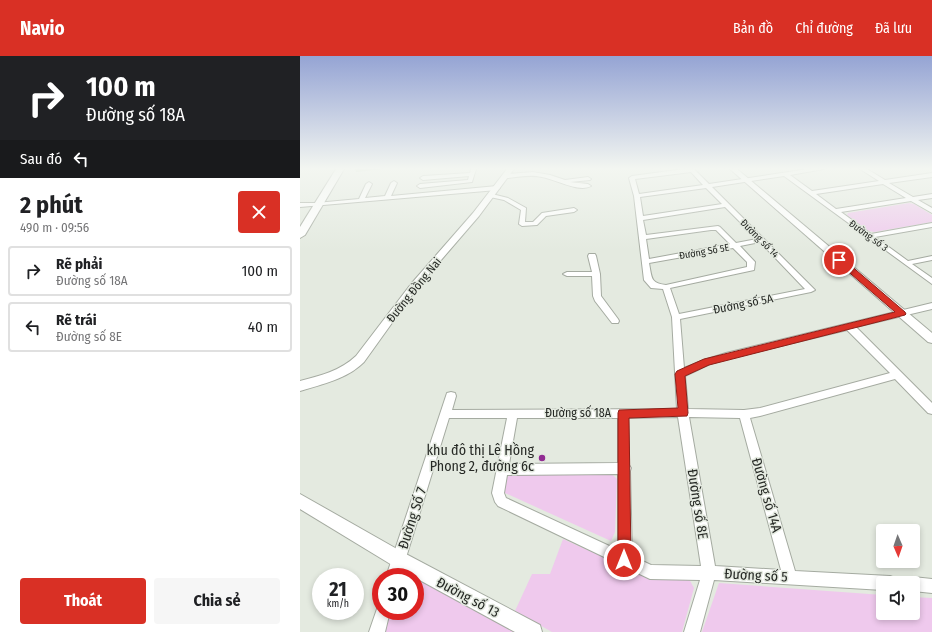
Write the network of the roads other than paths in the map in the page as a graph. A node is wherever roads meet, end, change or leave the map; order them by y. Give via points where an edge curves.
1 (321, 196) edge
2 (322, 196) edge
3 (363, 196) edge
4 (404, 196) edge
5 (492, 196) edge
6 (501, 196) edge
7 (637, 196) edge
8 (717, 196) edge
9 (764, 196) edge
10 (816, 196) edge
11 (907, 196) edge
12 (932, 196) edge
13 (388, 197) joint
14 (912, 199) junction
15 (361, 200) junction
16 (316, 204) junction
17 (300, 205) edge
18 (726, 205) junction
19 (574, 210) dead end
20 (836, 211) junction
21 (932, 211) edge
22 (639, 219) junction
23 (300, 225) edge
24 (932, 225) edge
25 (300, 235) edge
26 (871, 236) junction
27 (642, 238) junction
28 (762, 240) junction
29 (736, 246) junction
30 (592, 256) dead end
31 (932, 258) edge
32 (645, 262) junction
33 (907, 263) junction
34 (567, 274) dead end
35 (596, 274) junction
36 (932, 282) edge
37 (666, 287) junction
38 (811, 290) joint
39 (932, 306) edge
40 (902, 314) junction
41 (676, 317) junction
42 (615, 321) dead end
43 (849, 326) junction
44 (932, 339) edge
45 (680, 374) junction
46 (897, 375) junction
47 (300, 386) edge
48 (451, 396) dead end
49 (932, 410) edge
50 (513, 413) junction
51 (623, 413) junction
52 (683, 413) junction
53 (446, 414) junction
54 (744, 414) junction
55 (625, 468) junction
56 (502, 470) junction
57 (300, 501) edge
58 (398, 559) junction
59 (624, 560) junction
60 (396, 568) edge
61 (709, 573) junction
62 (790, 577) junction
63 (876, 582) edge
64 (920, 585) edge
65 (932, 586) edge
66 (380, 620) edge
67 (377, 632) edge
68 (533, 632) edge
69 (692, 632) edge

1 - 16 main road
2 - 16 main road
3 - 15 street
4 - 13 street
5 - 47 street, Đường Đồng Nai via 415,285 361,359 338,374
6 - 19 street via 524,208 522,224 533,225 544,214
7 - 22 street
8 - 18 street, Đường số 14
9 - 40 street
10 - 20 street, Đường số 3
11 - 14 street
12 - 14 street
13 - 15 street
14 - 20 street
14 - 21 street
15 - 16 street
16 - 17 street
16 - 23 main road
16 - 25 main road
18 - 22 street
18 - 28 street, Đường số 14
20 - 26 street, Đường số 3
22 - 27 street
24 - 26 street
26 - 33 street, Đường số 3
27 - 29 street via 714,228 720,229
27 - 32 street
28 - 29 street, Đường Số 5E
28 - 38 street, Đường số 14
29 - 32 street, Đường Số 5E
29 - 37 street via 751,262 751,268
30 - 35 street
31 - 33 street
32 - 37 street via 650,284
33 - 36 street, Đường số 3
34 - 35 street
35 - 42 street via 599,301
37 - 41 street, Đường số 8E
38 - 41 street, Đường số 5A
39 - 40 street
40 - 43 street
40 - 44 street
41 - 45 street, Đường số 8E
43 - 45 street via 726,356
43 - 46 street
45 - 52 street, Đường số 8E
46 - 49 street
46 - 54 street, Đường số 18A via 760,412
48 - 53 street, Đường Số 7
50 - 51 street, Đường số 18A
50 - 53 street, Đường số 18A
50 - 56 street
51 - 52 street, Đường số 18A
51 - 55 street
52 - 54 street, Đường số 18A
52 - 61 street, Đường số 8E
53 - 58 street, Đường Số 7
54 - 62 street, Đường số 14A
55 - 56 street
55 - 59 street
56 - 59 street, Đường số 5 via 498,493 502,502
57 - 58 street, Đường số 13
58 - 60 street, Đường Số 7
58 - 68 street, Đường số 13
59 - 61 street, Đường số 5 via 650,572
61 - 62 street, Đường số 5
61 - 69 street, Đường số 8E
62 - 63 street, Đường số 5
64 - 65 street
66 - 67 street

